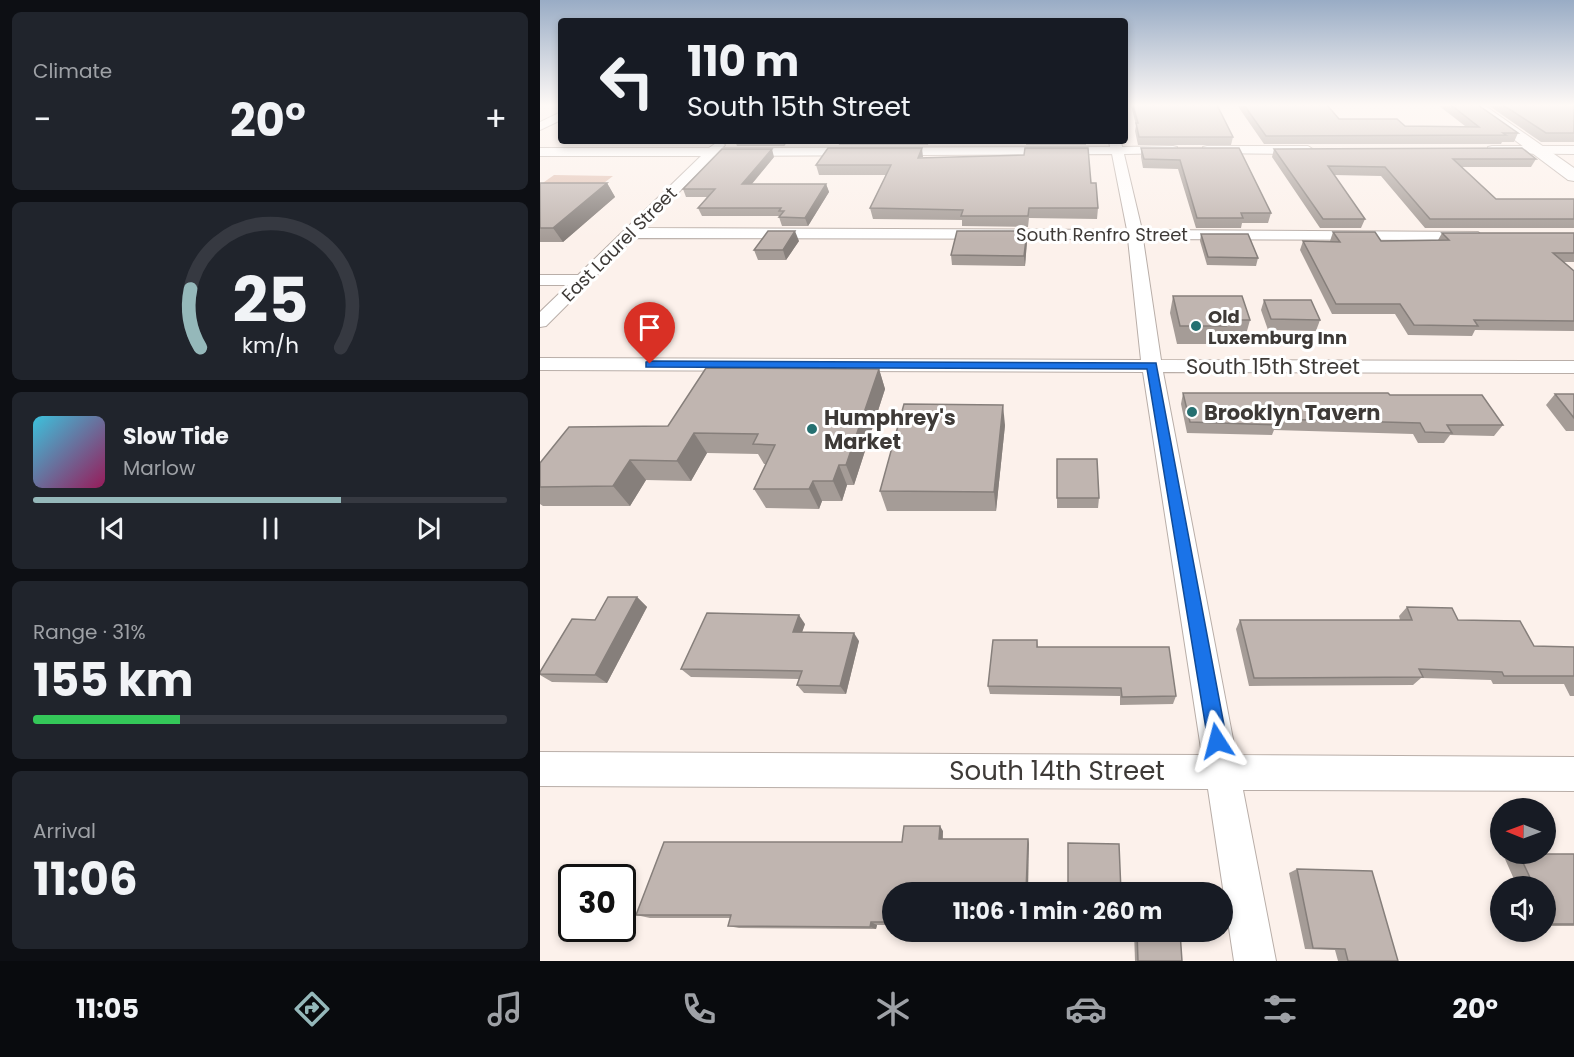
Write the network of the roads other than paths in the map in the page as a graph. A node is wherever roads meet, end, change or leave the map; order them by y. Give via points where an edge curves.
1 (604, 150) edge
2 (714, 150) edge
3 (911, 150) edge
4 (1049, 150) edge
5 (1117, 150) edge
6 (1314, 150) edge
7 (1320, 150) edge
8 (1484, 150) edge
9 (1539, 150) junction
10 (1574, 150) edge
11 (540, 152) edge
12 (1574, 176) edge
13 (630, 233) junction
14 (1135, 234) junction
15 (1491, 235) edge
16 (540, 280) edge
17 (582, 280) junction
18 (540, 322) edge
19 (540, 364) edge
20 (1152, 365) junction
21 (1574, 367) edge
22 (540, 770) edge
23 (1223, 772) junction
24 (1574, 774) edge
25 (1255, 961) edge

1 - 11 street
2 - 13 street, East Laurel Street
3 - 4 street
5 - 14 street
6 - 7 street
8 - 9 street
9 - 10 street
9 - 12 street
13 - 14 street, South Renfro Street
13 - 17 street, East Laurel Street
14 - 15 street, South Renfro Street
14 - 20 street
16 - 17 street
17 - 18 street, East Laurel Street
19 - 20 street, South 15th Street
20 - 21 street, South 15th Street
20 - 23 street
22 - 23 street, South 14th Street
23 - 24 street, South 14th Street
23 - 25 street

